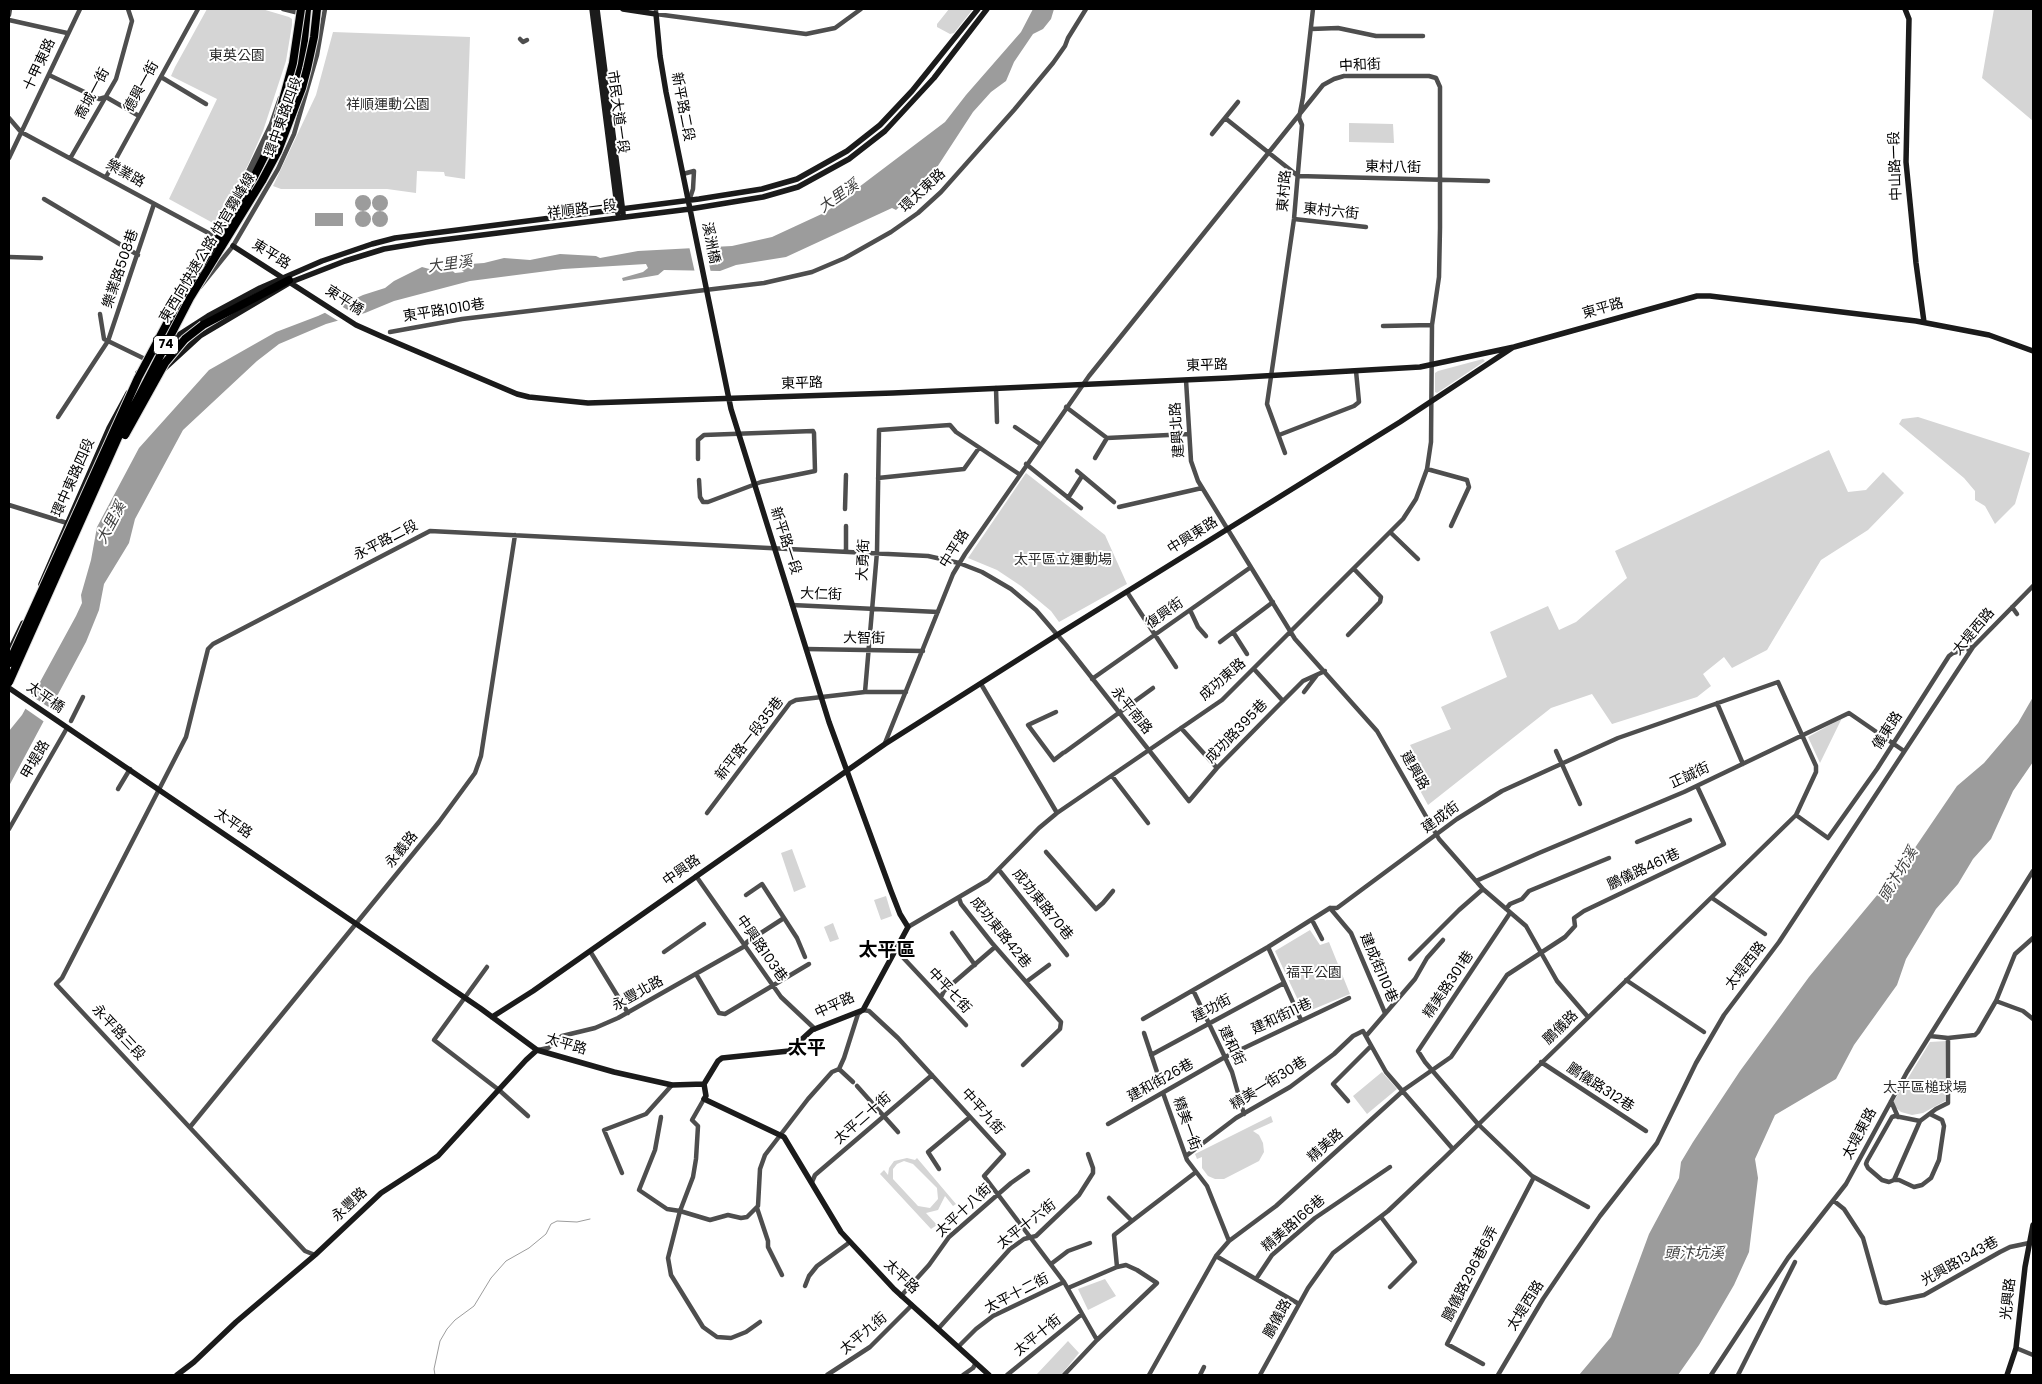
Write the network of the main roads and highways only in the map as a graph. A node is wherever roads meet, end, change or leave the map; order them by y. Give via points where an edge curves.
1 (307, 9) edge
2 (317, 9) edge
3 (300, 10) edge
4 (278, 130) junction
5 (290, 281) road end
6 (98, 482) junction
7 (9, 663) edge
8 (9, 682) edge

1 - 4 highway, 東西向快速公路 快官霧峰線 / 74 via 299,67
2 - 6 highway, 東西向快速公路 快官霧峰線 / 74, bridge via 308,69 278,151 190,298
3 - 4 highway, bridge via 293,63 277,121
4 - 7 highway, 東西向快速公路 快官霧峰線 / 74, bridge via 246,191 183,292 138,378
5 - 6 highway, bridge via 203,325 185,339 165,363
6 - 8 highway, 東西向快速公路 快官霧峰線 / 74, bridge

